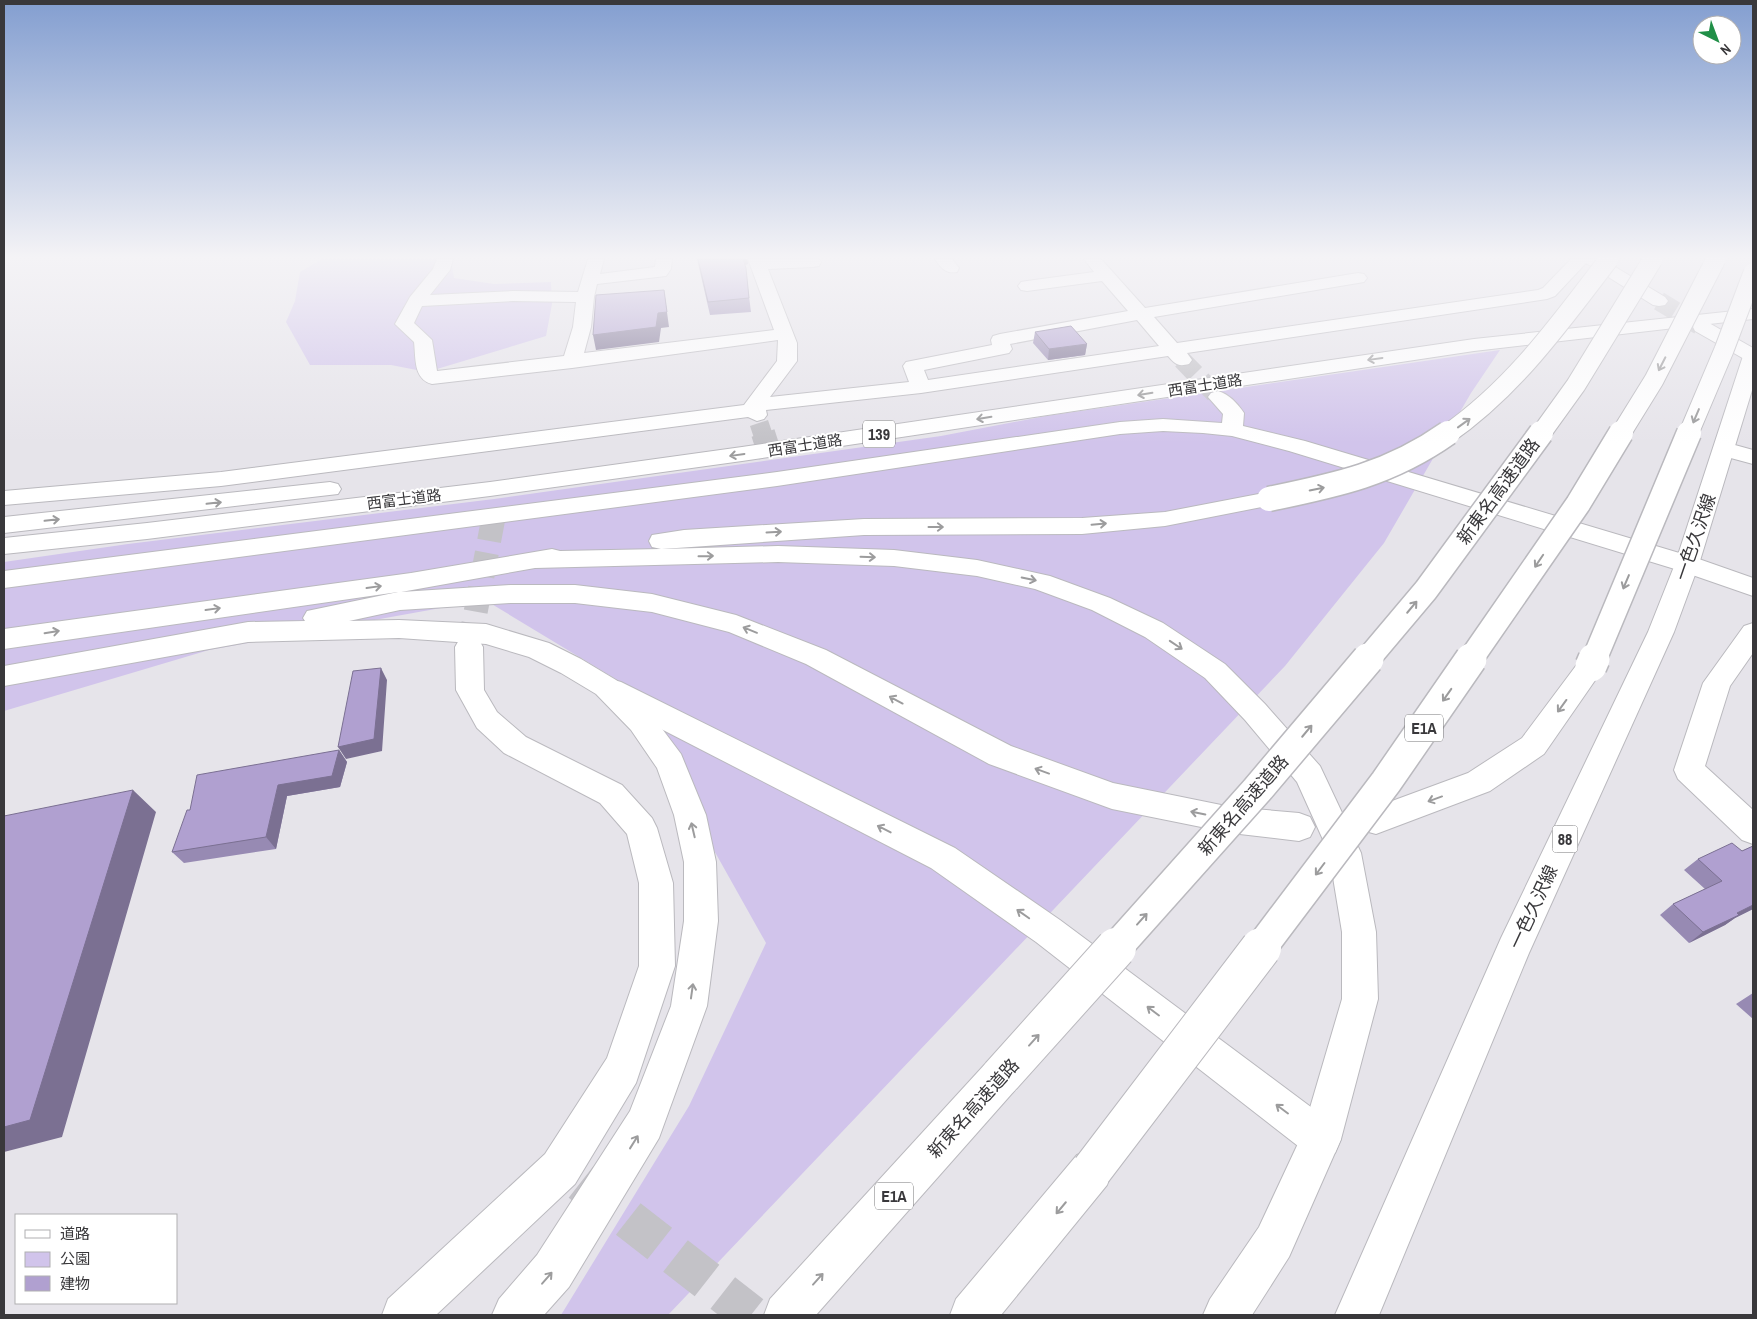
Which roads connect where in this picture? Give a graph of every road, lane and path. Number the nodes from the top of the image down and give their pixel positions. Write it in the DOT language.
graph roads {
  1 [pos="406,321"];
  2 [pos="583,321"];
  3 [pos="779,321"];
  4 [pos="1105,321"];
  5 [pos="1146,321"];
  6 [pos="1383,321"];
  7 [pos="1561,321"];
  8 [pos="1564,321"];
  9 [pos="1615,321"];
  10 [pos="1684,321"];
  11 [pos="1694,321"];
  12 [pos="1735,321"];
  13 [pos="1702,327"];
  14 [pos="784,334"];
  15 [pos="1177,354"];
  16 [pos="1753,358"];
  17 [pos="572,362"];
  18 [pos="921,388"];
  19 [pos="1218,397"];
  20 [pos="756,413"];
  21 [pos="1232,430"];
  22 [pos="1739,453"];
  23 [pos="4,498"];
  24 [pos="4,525"];
  25 [pos="4,546"];
  26 [pos="534,560"];
  27 [pos="1687,564"];
  28 [pos="4,580"];
  29 [pos="1753,587"];
  30 [pos="248,632"];
  31 [pos="1753,633"];
  32 [pos="4,639"];
  33 [pos="468,647"];
  34 [pos="4,676"];
  35 [pos="606,687"];
  36 [pos="1376,821"];
  37 [pos="1298,827"];
  38 [pos="1753,830"];
  39 [pos="1321,1139"];
  40 [pos="404,1315"];
  41 [pos="515,1315"];
  42 [pos="786,1315"];
  43 [pos="972,1315"];
  44 [pos="1226,1315"];
  45 [pos="1357,1315"];
  1 -- 17 [label="main road"];
  2 -- 17 [label="main road"];
  3 -- 14 [label="main road"];
  4 -- 18 [label="main road"];
  5 -- 15 [label="main road"];
  6 -- 15 [label="main road"];
  26 -- 7 [label="main road, one-way, bridge"];
  24 -- 8 [label="main road, 西富士道路 / 139, one-way"];
  42 -- 9 [label="main road, 新東名高速道路 / E1A, one-way, bridge"];
  10 -- 43 [label="main road, E1A, one-way, bridge"];
  11 -- 25 [label="main road, 西富士道路 / 139, one-way"];
  12 -- 36 [label="main road, one-way, bridge"];
  13 -- 16 [label="main road"];
  14 -- 17 [label="main road"];
  14 -- 20 [label="main road"];
  15 -- 18 [label="main road"];
  16 -- 22 [label="main road, 一色久沢線 / 88"];
  18 -- 20 [label="main road"];
  19 -- 21 [label="main road"];
  20 -- 23 [label="main road"];
  21 -- 27 [label="main road"];
  21 -- 28 [label="main road"];
  22 -- 27 [label="main road, 一色久沢線 / 88"];
  32 -- 26 [label="main road, one-way"];
  26 -- 39 [label="main road, one-way"];
  27 -- 29 [label="main road"];
  27 -- 45 [label="main road, 一色久沢線 / 88"];
  30 -- 34 [label="main road"];
  30 -- 35 [label="main road"];
  37 -- 30 [label="main road, one-way"];
  31 -- 38 [label="main road"];
  33 -- 40 [label="main road"];
  39 -- 35 [label="main road, one-way"];
  41 -- 35 [label="main road, one-way"];
  39 -- 44 [label="main road"];
}
